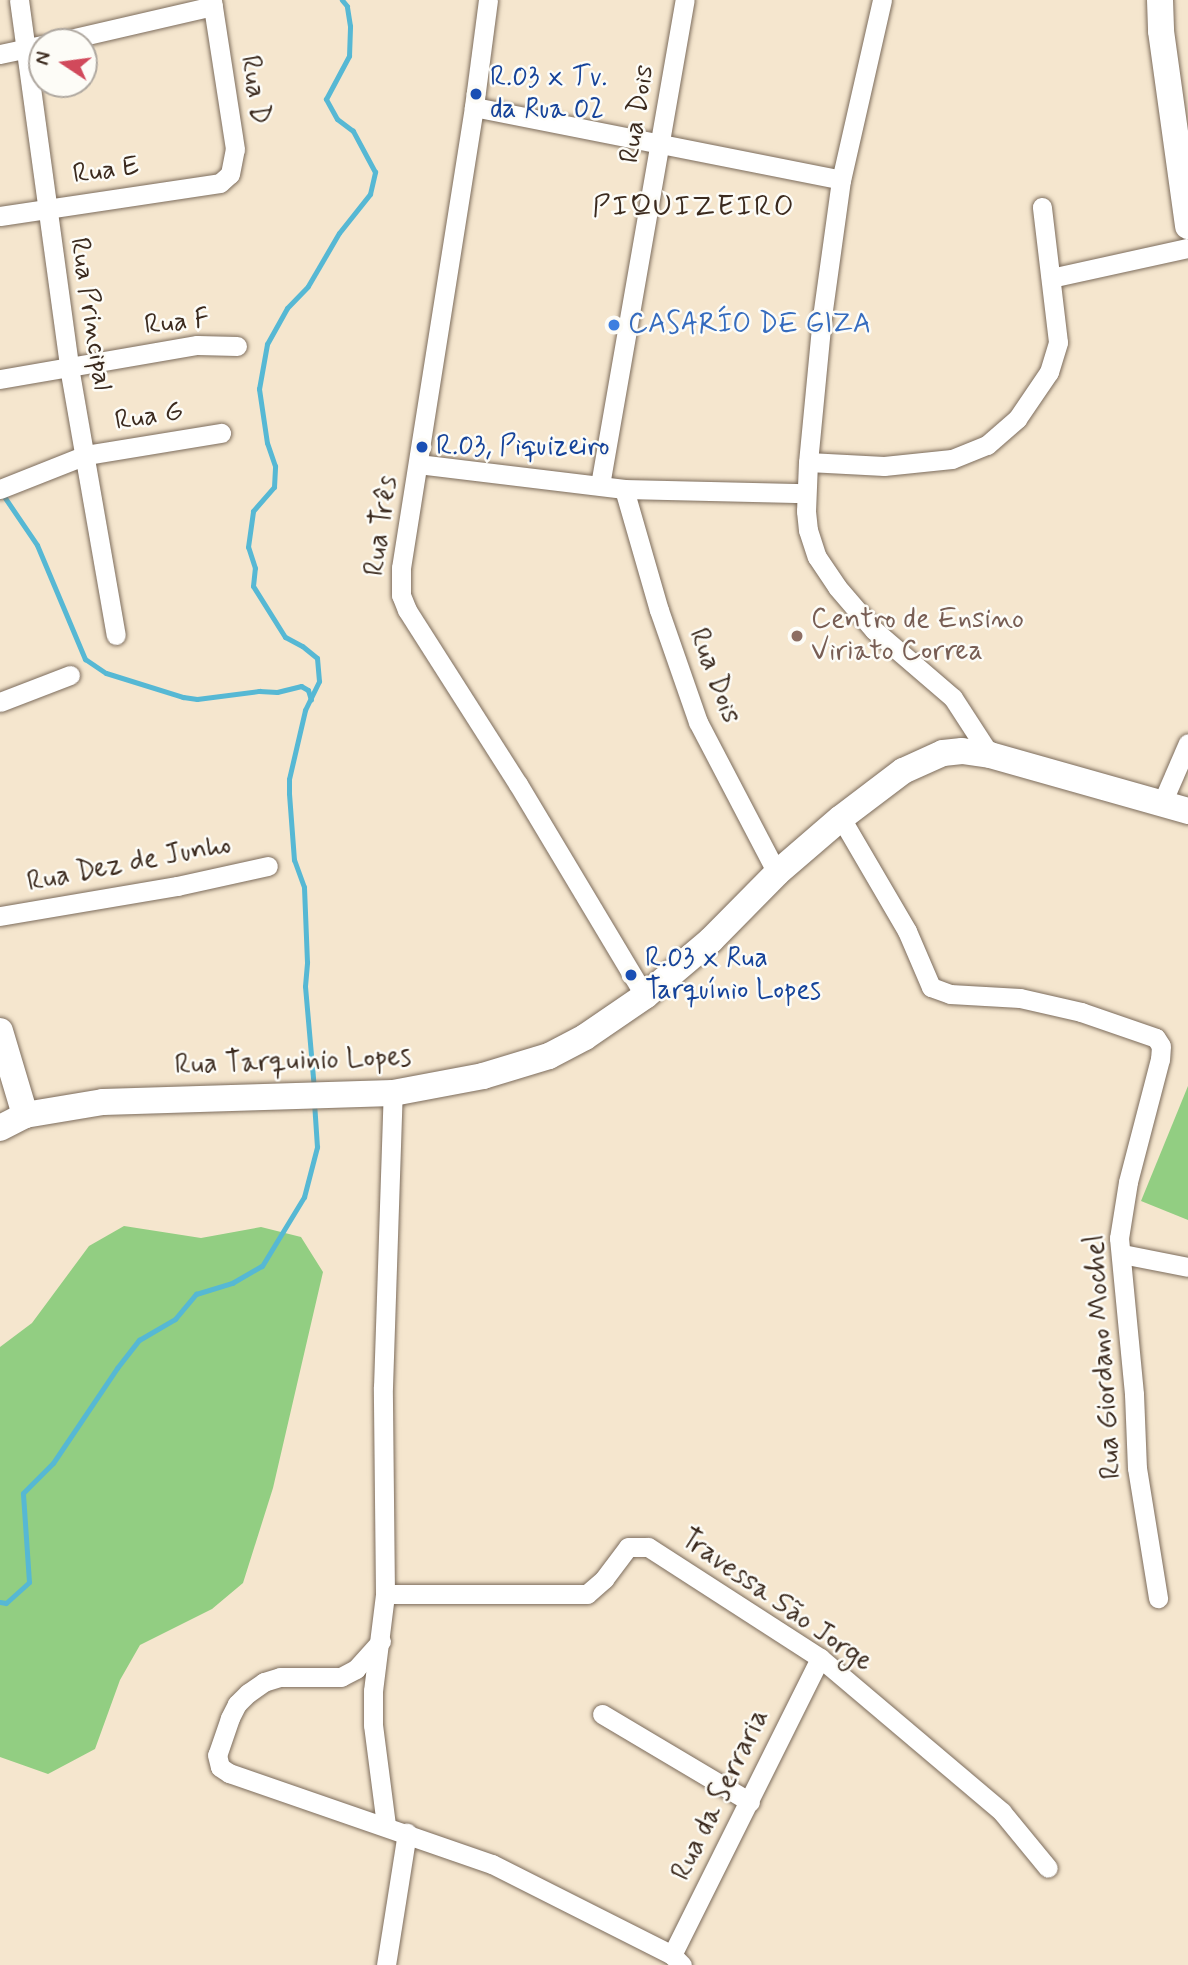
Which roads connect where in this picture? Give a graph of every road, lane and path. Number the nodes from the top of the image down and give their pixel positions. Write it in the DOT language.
graph roads {
  1 [pos="19,0"];
  2 [pos="488,0"];
  3 [pos="685,0"];
  4 [pos="882,0"];
  5 [pos="1160,0"];
  6 [pos="213,3"];
  7 [pos="28,28"];
  8 [pos="98,32"];
  9 [pos="28,48"];
  10 [pos="0,54"];
  11 [pos="37,98"];
  12 [pos="474,107"];
  13 [pos="662,145"];
  14 [pos="841,180"];
  15 [pos="220,183"];
  16 [pos="1042,207"];
  17 [pos="45,208"];
  18 [pos="0,216"];
  19 [pos="1188,226"];
  20 [pos="1188,247"];
  21 [pos="1051,278"];
  22 [pos="237,346"];
  23 [pos="69,367"];
  24 [pos="0,379"];
  25 [pos="221,433"];
  26 [pos="86,456"];
  27 [pos="808,462"];
  28 [pos="418,464"];
  29 [pos="600,485"];
  30 [pos="5,486"];
  31 [pos="624,489"];
  32 [pos="806,493"];
  33 [pos="116,635"];
  34 [pos="70,675"];
  35 [pos="0,702"];
  36 [pos="1188,743"];
  37 [pos="990,755"];
  38 [pos="1162,803"];
  39 [pos="1188,811"];
  40 [pos="841,818"];
  41 [pos="268,866"];
  42 [pos="777,873"];
  43 [pos="0,916"];
  44 [pos="645,996"];
  45 [pos="0,1031"];
  46 [pos="393,1093"];
  47 [pos="25,1115"];
  48 [pos="0,1128"];
  49 [pos="1122,1254"];
  50 [pos="1188,1267"];
  51 [pos="385,1594"];
  52 [pos="1158,1598"];
  53 [pos="381,1641"];
  54 [pos="820,1658"];
  55 [pos="603,1714"];
  56 [pos="750,1802"];
  57 [pos="386,1825"];
  58 [pos="407,1833"];
  59 [pos="1048,1868"];
  60 [pos="677,1960"];
  61 [pos="386,1965"];
  1 -- 7 [label="street, Rua Principal"];
  2 -- 12 [label="street, Rua Três"];
  3 -- 13 [label="street, Rua Dois"];
  4 -- 14 [label="street"];
  5 -- 19 [label="main road"];
  6 -- 8 [label="street"];
  6 -- 15 [label="street, Rua D"];
  9 -- 10 [label="street"];
  11 -- 17 [label="street, Rua Principal"];
  12 -- 13 [label="street"];
  12 -- 28 [label="street, Rua Três"];
  13 -- 14 [label="street"];
  13 -- 29 [label="street, Rua Dois"];
  14 -- 27 [label="street"];
  15 -- 17 [label="street, Rua E"];
  16 -- 21 [label="street"];
  17 -- 18 [label="street, Rua E"];
  17 -- 23 [label="street, Rua Principal"];
  20 -- 21 [label="street"];
  21 -- 27 [label="street"];
  22 -- 23 [label="street, Rua F"];
  23 -- 24 [label="street, Rua F"];
  23 -- 26 [label="street, Rua Principal"];
  25 -- 26 [label="street, Rua G"];
  26 -- 30 [label="street, Rua G"];
  26 -- 33 [label="street, Rua Principal"];
  27 -- 32 [label="street"];
  28 -- 29 [label="street"];
  28 -- 44 [label="street, Rua Três"];
  29 -- 31 [label="street"];
  31 -- 32 [label="street"];
  31 -- 42 [label="street, Rua Dois"];
  32 -- 37 [label="street"];
  34 -- 35 [label="street"];
  36 -- 38 [label="street"];
  37 -- 38 [label="main road, Rua Tarquinio Lopes"];
  37 -- 40 [label="main road, Rua Tarquinio Lopes"];
  38 -- 39 [label="main road, Rua Tarquinio Lopes"];
  40 -- 42 [label="main road, Rua Tarquinio Lopes"];
  40 -- 49 [label="street, Rua Giordano Mochel"];
  41 -- 43 [label="street, Rua Dez de Junho"];
  42 -- 44 [label="main road, Rua Tarquinio Lopes"];
  44 -- 46 [label="main road, Rua Tarquinio Lopes"];
  45 -- 47 [label="main road"];
  46 -- 47 [label="main road, Rua Tarquinio Lopes"];
  46 -- 51 [label="street"];
  47 -- 48 [label="main road, Rua Tarquinio Lopes"];
  49 -- 50 [label="street"];
  49 -- 52 [label="street, Rua Giordano Mochel"];
  51 -- 53 [label="street"];
  51 -- 54 [label="street, Travessa São Jorge"];
  53 -- 57 [label="street"];
  53 -- 57 [label="street"];
  54 -- 56 [label="street, Rua da Serraria"];
  54 -- 59 [label="street, Travessa São Jorge"];
  55 -- 56 [label="street"];
  56 -- 60 [label="street, Rua da Serraria"];
  57 -- 58 [label="street"];
  58 -- 60 [label="street"];
  58 -- 61 [label="street"];
}
